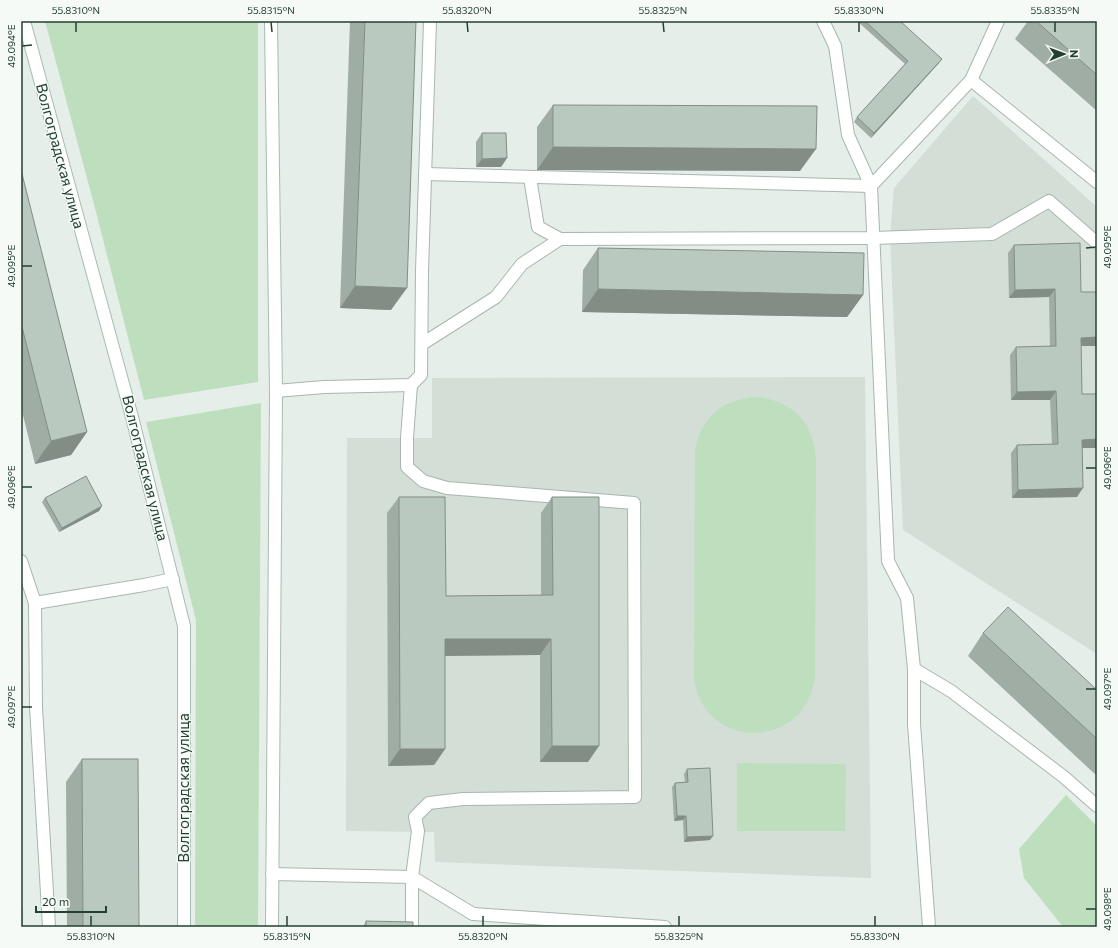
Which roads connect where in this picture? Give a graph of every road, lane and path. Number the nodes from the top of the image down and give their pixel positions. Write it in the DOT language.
graph roads {
  1 [pos="24,21"];
  2 [pos="270,21"];
  3 [pos="430,21"];
  4 [pos="823,21"];
  5 [pos="998,21"];
  6 [pos="971,80"];
  7 [pos="425,174"];
  8 [pos="530,178"];
  9 [pos="1097,182"];
  10 [pos="871,186"];
  11 [pos="560,238"];
  12 [pos="873,238"];
  13 [pos="1097,243"];
  14 [pos="422,344"];
  15 [pos="411,385"];
  16 [pos="276,391"];
  17 [pos="21,561"];
  18 [pos="173,578"];
  19 [pos="35,603"];
  20 [pos="914,669"];
  21 [pos="1097,806"];
  22 [pos="272,874"];
  23 [pos="412,877"];
  24 [pos="49,927"];
  25 [pos="184,927"];
  26 [pos="272,927"];
  27 [pos="412,927"];
  28 [pos="665,927"];
  29 [pos="929,927"];
  1 -- 18 [label="main road, Волгоградская улица"];
  2 -- 16 [label="main road"];
  3 -- 7 [label="main road"];
  4 -- 10 [label="main road"];
  5 -- 6 [label="main road"];
  6 -- 9 [label="main road"];
  6 -- 10 [label="main road"];
  7 -- 8 [label="main road"];
  7 -- 14 [label="main road"];
  8 -- 10 [label="main road"];
  8 -- 11 [label="main road"];
  10 -- 12 [label="main road"];
  11 -- 12 [label="main road"];
  11 -- 14 [label="main road"];
  12 -- 13 [label="main road"];
  12 -- 20 [label="main road"];
  14 -- 15 [label="main road"];
  15 -- 16 [label="main road"];
  15 -- 23 [label="main road"];
  16 -- 22 [label="main road"];
  17 -- 19 [label="main road"];
  18 -- 19 [label="main road"];
  18 -- 25 [label="main road, Волгоградская улица"];
  19 -- 24 [label="main road"];
  20 -- 21 [label="main road"];
  20 -- 29 [label="main road"];
  22 -- 23 [label="main road"];
  22 -- 26 [label="main road"];
  23 -- 27 [label="main road"];
  23 -- 28 [label="main road"];
}
